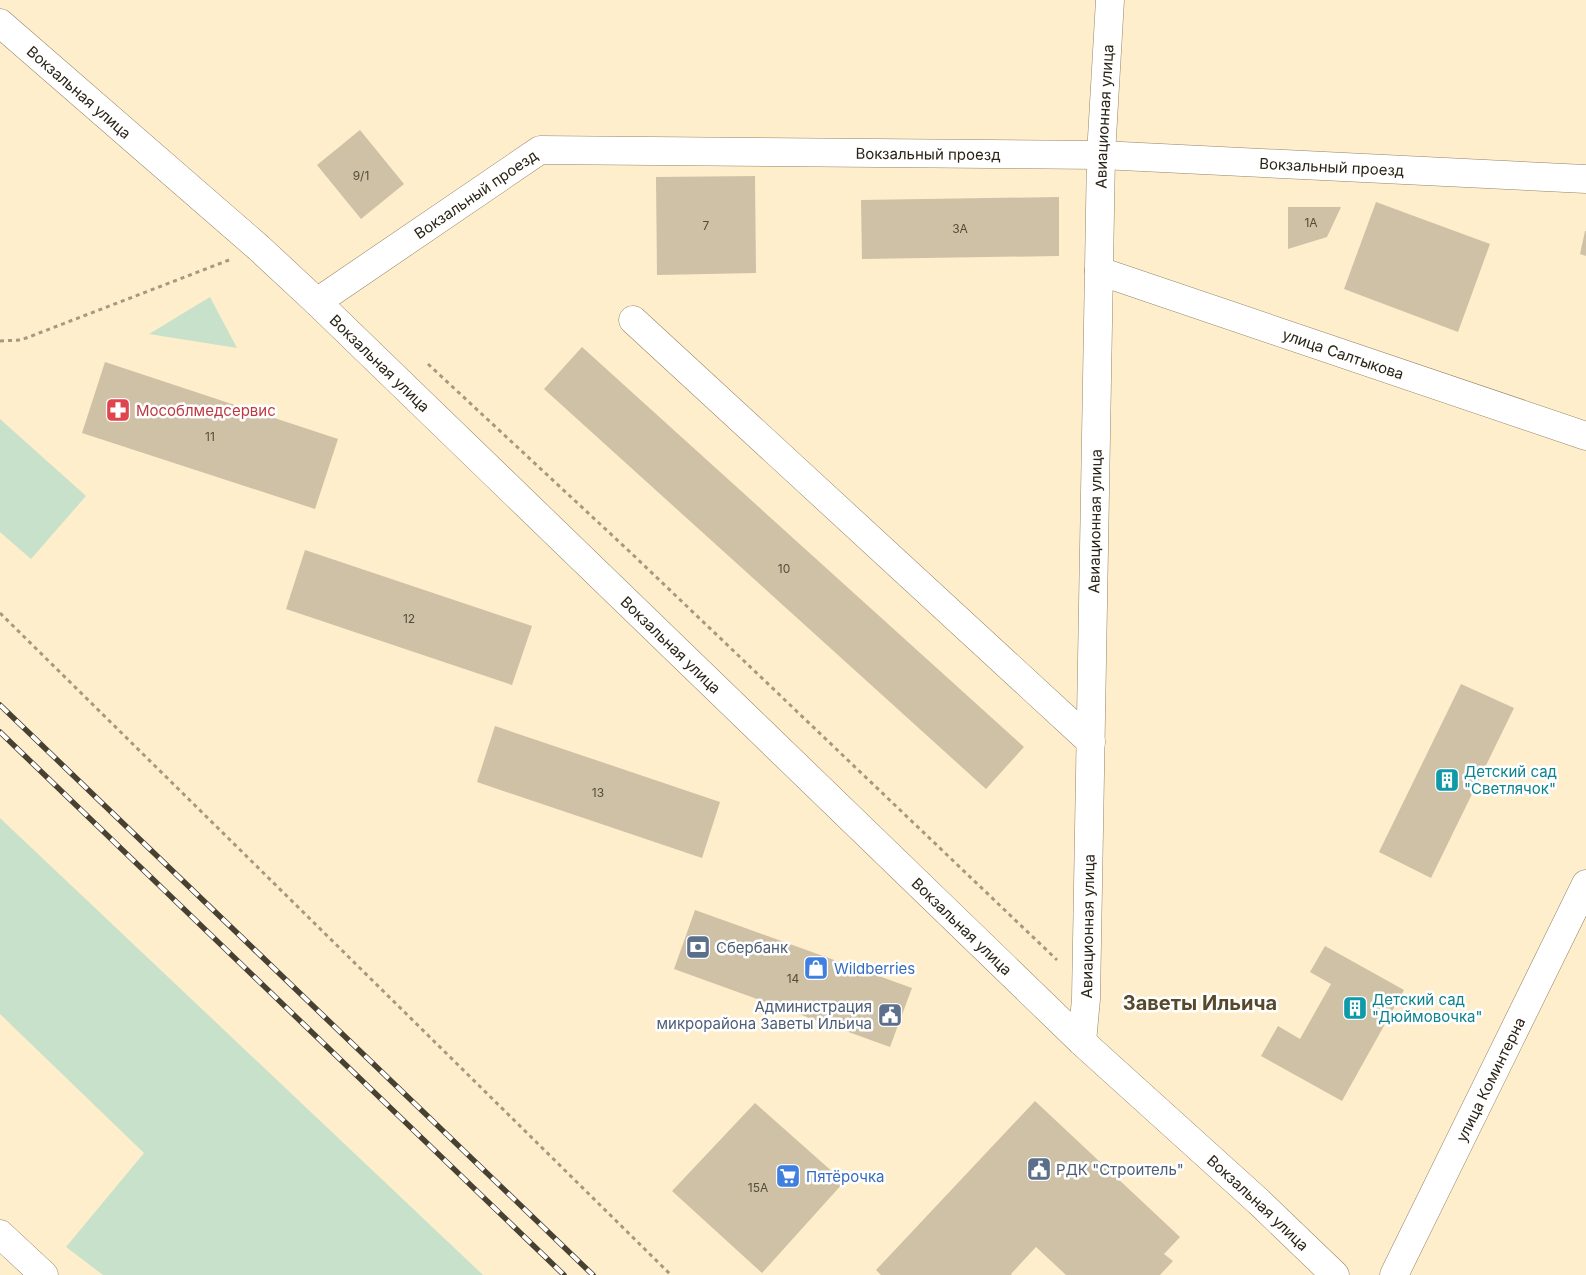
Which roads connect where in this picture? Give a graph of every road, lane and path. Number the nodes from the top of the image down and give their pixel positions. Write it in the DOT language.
graph roads {
  1 [pos="1110,0"];
  2 [pos="0,22"];
  3 [pos="1101,155"];
  4 [pos="1586,179"];
  5 [pos="259,248"];
  6 [pos="1099,271"];
  7 [pos="317,302"];
  8 [pos="633,320"];
  9 [pos="0,341"];
  10 [pos="422,359"];
  11 [pos="1586,436"];
  12 [pos="0,613"];
  13 [pos="1090,742"];
  14 [pos="1586,884"];
  15 [pos="1576,928"];
  16 [pos="1086,987"];
  17 [pos="1082,1042"];
  18 [pos="0,1234"];
  19 [pos="44,1275"];
  20 [pos="671,1275"];
  21 [pos="1336,1275"];
  22 [pos="1394,1275"];
  1 -- 3 [label="street, Авиационная улица"];
  2 -- 5 [label="street, Вокзальная улица"];
  3 -- 4 [label="street, Вокзальный проезд"];
  3 -- 6 [label="street, Авиационная улица"];
  3 -- 7 [label="street, Вокзальный проезд"];
  5 -- 7 [label="street, Вокзальная улица"];
  5 -- 9 [label="path"];
  6 -- 11 [label="street, улица Салтыкова"];
  6 -- 13 [label="street, Авиационная улица"];
  7 -- 17 [label="street, Вокзальная улица"];
  8 -- 13 [label="street"];
  10 -- 16 [label="path"];
  12 -- 20 [label="path"];
  13 -- 16 [label="street, Авиационная улица"];
  14 -- 15 [label="street, улица Коминтерна"];
  15 -- 22 [label="street, улица Коминтерна"];
  16 -- 17 [label="street, Авиационная улица"];
  17 -- 21 [label="street, Вокзальная улица"];
  18 -- 19 [label="street"];
}
